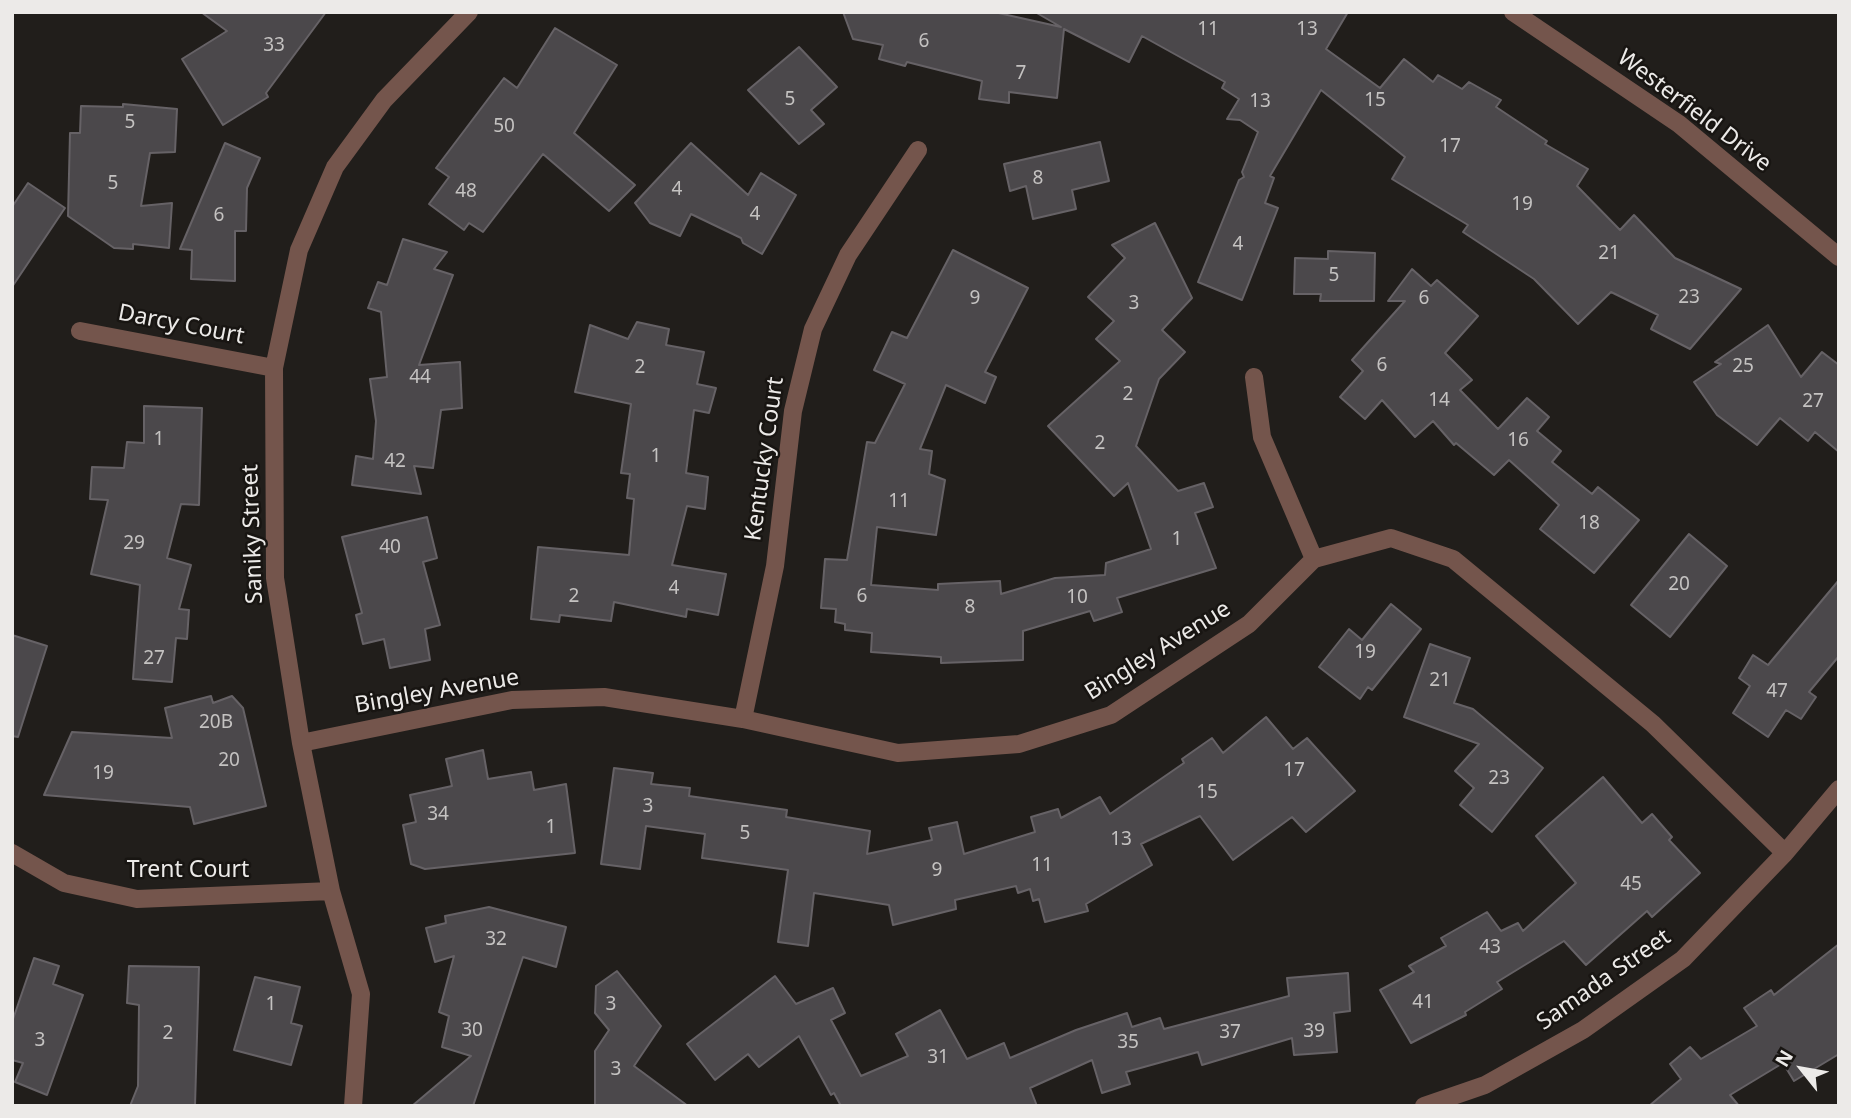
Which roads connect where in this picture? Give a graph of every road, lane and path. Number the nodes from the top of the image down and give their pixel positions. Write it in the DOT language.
graph roads {
  1 [pos="469,12"];
  2 [pos="1513,12"];
  3 [pos="918,150"];
  4 [pos="1839,257"];
  5 [pos="80,331"];
  6 [pos="274,368"];
  7 [pos="1254,377"];
  8 [pos="1314,559"];
  9 [pos="743,719"];
  10 [pos="301,743"];
  11 [pos="1839,789"];
  12 [pos="12,853"];
  13 [pos="1785,853"];
  14 [pos="331,891"];
  15 [pos="353,1106"];
  16 [pos="1424,1106"];
  1 -- 6 [label="street, Saniky Street"];
  2 -- 4 [label="street, Westerfield Drive"];
  3 -- 9 [label="street, Kentucky Court"];
  5 -- 6 [label="street, Darcy Court"];
  6 -- 10 [label="street, Saniky Street"];
  7 -- 8 [label="street"];
  8 -- 9 [label="street, Bingley Avenue"];
  8 -- 13 [label="street, Bingley Avenue"];
  9 -- 10 [label="street, Bingley Avenue"];
  10 -- 14 [label="street, Saniky Street"];
  11 -- 13 [label="street, Samada Street"];
  12 -- 14 [label="street, Trent Court"];
  13 -- 16 [label="street, Samada Street"];
  14 -- 15 [label="street, Saniky Street"];
}
